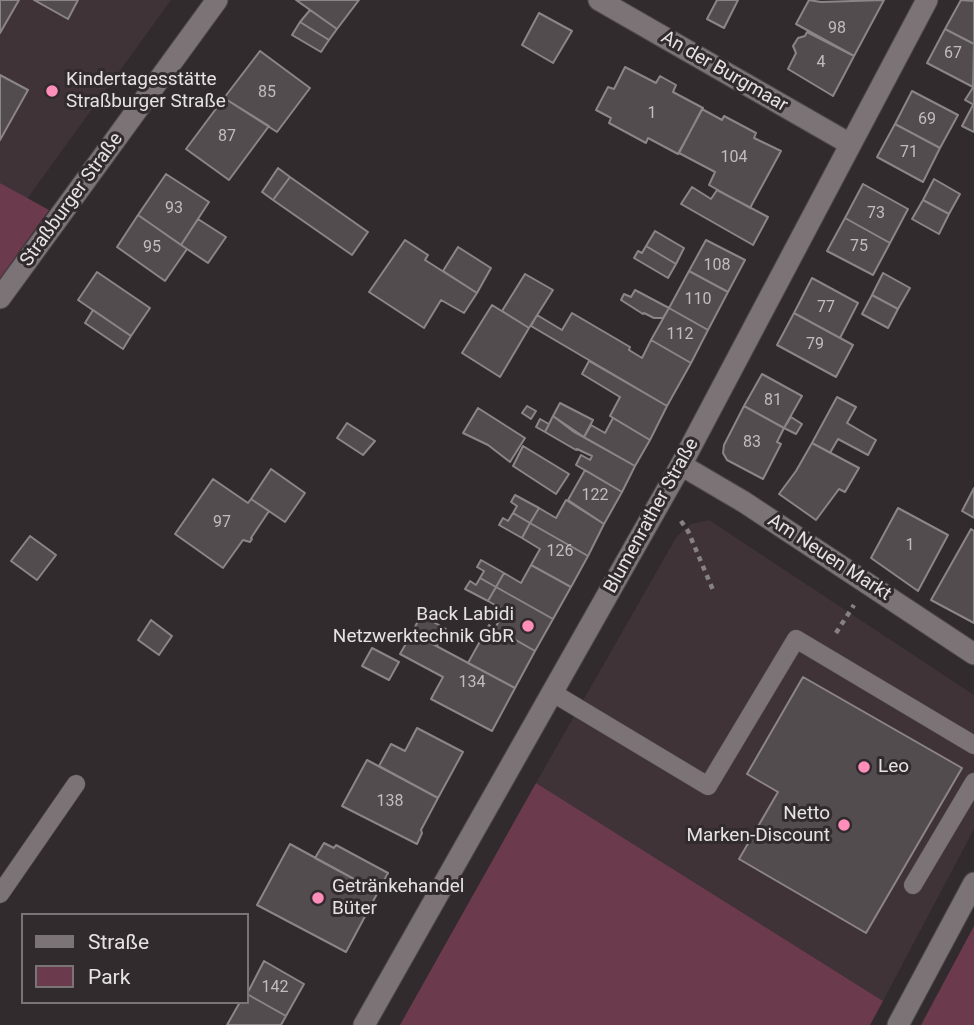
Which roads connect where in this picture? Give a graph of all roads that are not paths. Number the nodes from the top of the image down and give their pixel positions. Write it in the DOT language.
graph roads {
  1 [pos="217,0"];
  2 [pos="599,0"];
  3 [pos="927,0"];
  4 [pos="850,144"];
  5 [pos="0,299"];
  6 [pos="681,464"];
  7 [pos="974,654"];
  8 [pos="553,694"];
  9 [pos="974,745"];
  10 [pos="974,782"];
  11 [pos="76,784"];
  12 [pos="974,883"];
  13 [pos="913,885"];
  14 [pos="0,894"];
  15 [pos="364,1025"];
  16 [pos="898,1025"];
  1 -- 5 [label="street, Straßburger Straße"];
  2 -- 4 [label="street, An der Burgmaar"];
  3 -- 4 [label="street, Blumenrather Straße"];
  4 -- 6 [label="street, Blumenrather Straße"];
  6 -- 7 [label="street, Am Neuen Markt"];
  6 -- 8 [label="street, Blumenrather Straße"];
  8 -- 9 [label="lane"];
  8 -- 15 [label="street, Blumenrather Straße"];
  10 -- 13 [label="lane"];
  11 -- 14 [label="lane"];
  12 -- 16 [label="street"];
}
